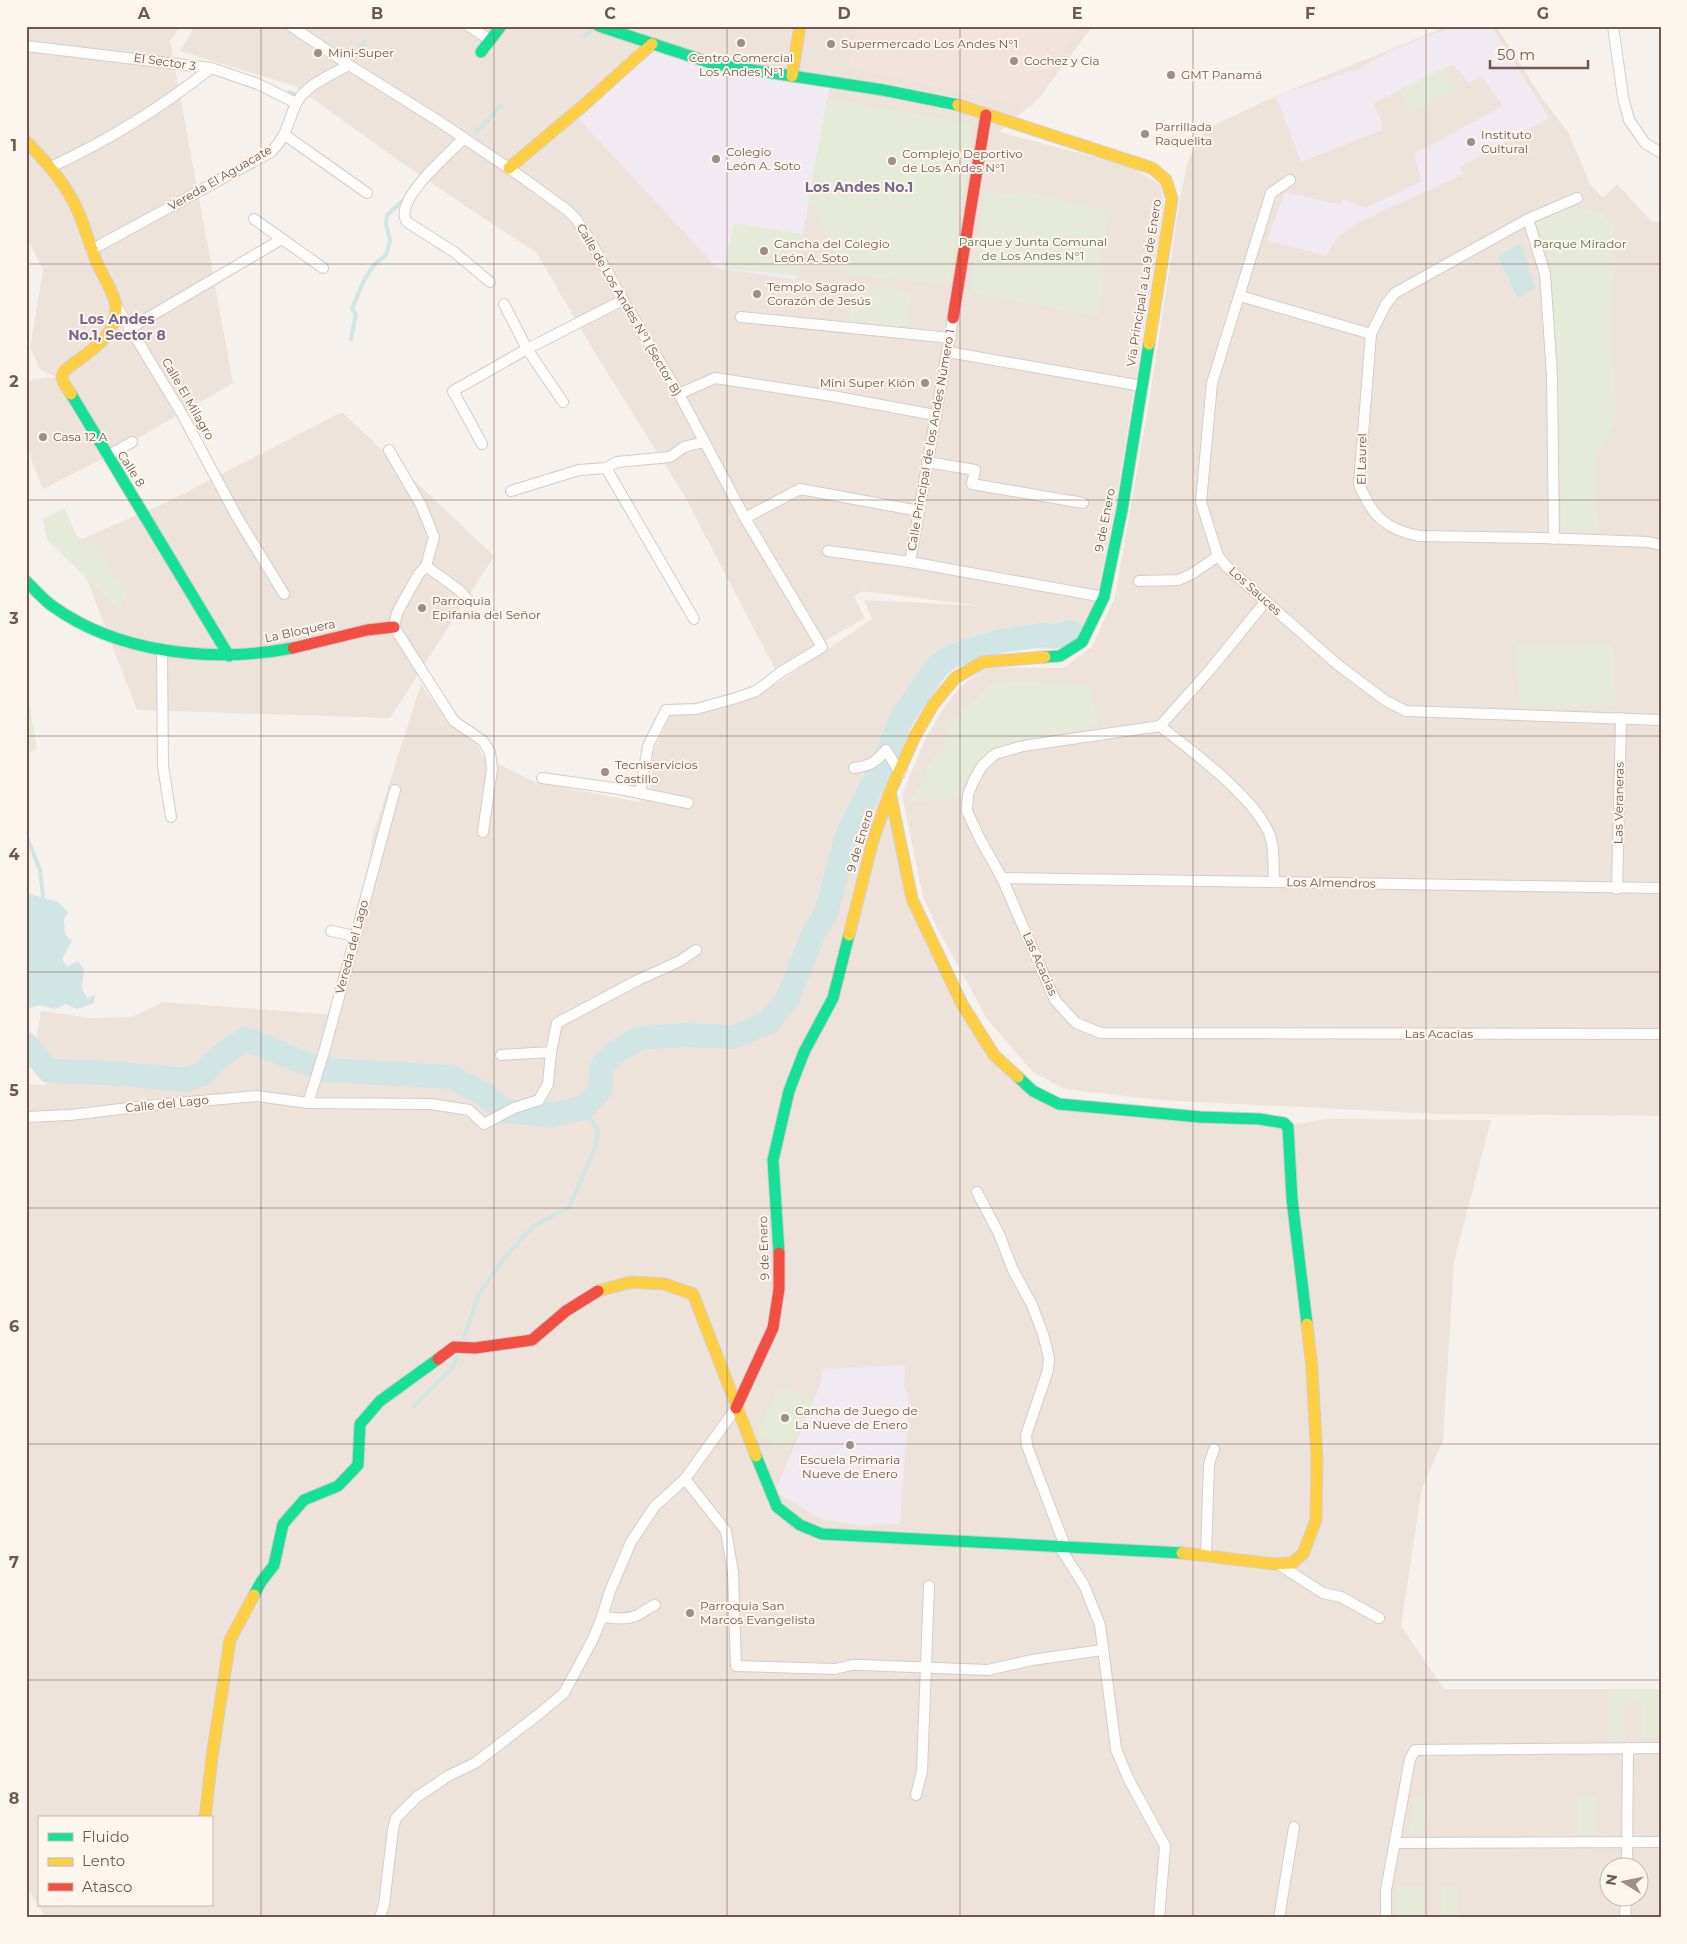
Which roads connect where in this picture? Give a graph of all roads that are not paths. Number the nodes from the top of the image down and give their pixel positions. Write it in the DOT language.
graph roads {
  1 [pos="291,26"];
  2 [pos="470,26"];
  3 [pos="501,26"];
  4 [pos="599,26"];
  5 [pos="800,26"];
  6 [pos="1613,26"];
  7 [pos="490,40"];
  8 [pos="652,44"];
  9 [pos="26,46"];
  10 [pos="481,52"];
  11 [pos="349,65"];
  12 [pos="211,68"];
  13 [pos="792,76"];
  14 [pos="296,103"];
  15 [pos="986,115"];
  16 [pos="285,135"];
  17 [pos="464,138"];
  18 [pos="26,141"];
  19 [pos="1661,153"];
  20 [pos="51,167"];
  21 [pos="509,168"];
  22 [pos="1290,180"];
  23 [pos="367,193"];
  24 [pos="1577,198"];
  25 [pos="254,219"];
  26 [pos="1528,219"];
  27 [pos="282,239"];
  28 [pos="91,250"];
  29 [pos="323,268"];
  30 [pos="490,282"];
  31 [pos="1240,296"];
  32 [pos="623,300"];
  33 [pos="116,304"];
  34 [pos="504,304"];
  35 [pos="741,317"];
  36 [pos="953,318"];
  37 [pos="129,329"];
  38 [pos="1371,334"];
  39 [pos="951,338"];
  40 [pos="527,348"];
  41 [pos="948,352"];
  42 [pos="1142,386"];
  43 [pos="678,394"];
  44 [pos="563,402"];
  45 [pos="935,415"];
  46 [pos="132,442"];
  47 [pos="704,442"];
  48 [pos="482,444"];
  49 [pos="390,450"];
  50 [pos="107,456"];
  51 [pos="927,462"];
  52 [pos="606,468"];
  53 [pos="511,491"];
  54 [pos="1083,503"];
  55 [pos="919,511"];
  56 [pos="745,518"];
  57 [pos="1554,539"];
  58 [pos="1661,545"];
  59 [pos="828,551"];
  60 [pos="1218,556"];
  61 [pos="910,562"];
  62 [pos="426,566"];
  63 [pos="26,581"];
  64 [pos="1139,581"];
  65 [pos="284,594"];
  66 [pos="1104,598"];
  67 [pos="470,602"];
  68 [pos="1266,602"];
  69 [pos="694,619"];
  70 [pos="394,627"];
  71 [pos="162,650"];
  72 [pos="229,656"];
  73 [pos="1621,718"];
  74 [pos="1661,720"];
  75 [pos="1160,726"];
  76 [pos="854,768"];
  77 [pos="899,771"];
  78 [pos="542,778"];
  79 [pos="395,790"];
  80 [pos="890,792"];
  81 [pos="640,793"];
  82 [pos="688,803"];
  83 [pos="171,817"];
  84 [pos="483,832"];
  85 [pos="1002,878"];
  86 [pos="1274,882"];
  87 [pos="1661,888"];
  88 [pos="1616,889"];
  89 [pos="331,931"];
  90 [pos="355,936"];
  91 [pos="696,950"];
  92 [pos="1661,1034"];
  93 [pos="551,1052"];
  94 [pos="501,1055"];
  95 [pos="308,1103"];
  96 [pos="26,1117"];
  97 [pos="977,1192"];
  98 [pos="736,1408"];
  99 [pos="1214,1449"];
  100 [pos="685,1479"];
  101 [pos="1062,1546"];
  102 [pos="1206,1556"];
  103 [pos="1278,1564"];
  104 [pos="928,1586"];
  105 [pos="655,1605"];
  106 [pos="602,1616"];
  107 [pos="1378,1618"];
  108 [pos="1102,1650"];
  109 [pos="926,1668"];
  110 [pos="1628,1748"];
  111 [pos="1661,1748"];
  112 [pos="916,1795"];
  113 [pos="205,1816"];
  114 [pos="1294,1827"];
  115 [pos="1628,1842"];
  116 [pos="1661,1842"];
  117 [pos="1395,1843"];
  118 [pos="1627,1856"];
  119 [pos="380,1918"];
  120 [pos="1159,1918"];
  121 [pos="1279,1918"];
  122 [pos="1386,1918"];
  1 -- 11 [label="street, Calle de Los Andes N°1 (Sector B)"];
  2 -- 7 [label="street"];
  3 -- 7 [label="street"];
  4 -- 8 [label="street, Vía Principal a La 9 de Enero"];
  5 -- 13 [label="street"];
  6 -- 19 [label="street"];
  7 -- 10 [label="street"];
  8 -- 13 [label="street, Vía Principal a La 9 de Enero"];
  8 -- 21 [label="street"];
  9 -- 12 [label="street, El Sector 3"];
  11 -- 14 [label="street, Vereda El Aguacate"];
  11 -- 17 [label="street, Calle de Los Andes N°1 (Sector B)"];
  12 -- 14 [label="street, El Sector 3"];
  12 -- 20 [label="street"];
  13 -- 15 [label="street, Vía Principal a La 9 de Enero"];
  14 -- 16 [label="street, Vereda El Aguacate"];
  15 -- 36 [label="street"];
  15 -- 42 [label="street, Vía Principal a La 9 de Enero"];
  16 -- 23 [label="street"];
  16 -- 28 [label="street, Vereda El Aguacate"];
  17 -- 21 [label="street, Calle de Los Andes N°1 (Sector B)"];
  17 -- 30 [label="street"];
  18 -- 20 [label="street, Calle El Milagro"];
  20 -- 28 [label="street, Calle El Milagro"];
  21 -- 32 [label="street, Calle de Los Andes N°1 (Sector B)"];
  22 -- 31 [label="street, Los Sauces"];
  24 -- 26 [label="street"];
  25 -- 27 [label="street"];
  26 -- 38 [label="street"];
  26 -- 57 [label="street"];
  27 -- 29 [label="street"];
  27 -- 37 [label="street"];
  28 -- 33 [label="street, Calle El Milagro"];
  31 -- 38 [label="street"];
  31 -- 60 [label="street, Los Sauces"];
  32 -- 40 [label="street"];
  32 -- 43 [label="street, Calle de Los Andes N°1 (Sector B)"];
  33 -- 37 [label="street, Calle El Milagro"];
  33 -- 50 [label="street, Calle 8"];
  34 -- 40 [label="street"];
  35 -- 39 [label="street"];
  36 -- 39 [label="street, Calle Principal de los Andes Número 1"];
  37 -- 65 [label="street, Calle El Milagro"];
  38 -- 57 [label="street, El Laurel"];
  39 -- 41 [label="street, Calle Principal de los Andes Número 1"];
  40 -- 44 [label="street"];
  40 -- 48 [label="street"];
  41 -- 42 [label="street"];
  41 -- 45 [label="street, Calle Principal de los Andes Número 1"];
  42 -- 66 [label="street, 9 de Enero"];
  43 -- 45 [label="street"];
  43 -- 47 [label="street, Calle de Los Andes N°1 (Sector B)"];
  45 -- 51 [label="street, Calle Principal de los Andes Número 1"];
  46 -- 50 [label="street"];
  47 -- 52 [label="street"];
  47 -- 56 [label="street, Calle de Los Andes N°1 (Sector B)"];
  49 -- 62 [label="street"];
  50 -- 72 [label="street, Calle 8"];
  51 -- 54 [label="street"];
  51 -- 55 [label="street, Calle Principal de los Andes Número 1"];
  52 -- 53 [label="street"];
  52 -- 69 [label="street"];
  55 -- 56 [label="street"];
  55 -- 61 [label="street, Calle Principal de los Andes Número 1"];
  56 -- 81 [label="street, Calle de Los Andes N°1 (Sector B)"];
  57 -- 58 [label="street, El Laurel"];
  59 -- 61 [label="street"];
  60 -- 64 [label="street"];
  60 -- 68 [label="street, Los Sauces"];
  61 -- 66 [label="street"];
  62 -- 67 [label="street"];
  62 -- 70 [label="street"];
  63 -- 71 [label="street, La Bloquera"];
  66 -- 77 [label="street, 9 de Enero"];
  68 -- 73 [label="street, Los Sauces"];
  68 -- 75 [label="street"];
  70 -- 72 [label="street, La Bloquera"];
  70 -- 84 [label="street"];
  71 -- 72 [label="street, La Bloquera"];
  71 -- 83 [label="street"];
  73 -- 74 [label="street, Los Sauces"];
  73 -- 88 [label="street, Las Veraneras"];
  75 -- 85 [label="street, Las Acacias"];
  75 -- 86 [label="street"];
  76 -- 77 [label="street"];
  77 -- 80 [label="street, 9 de Enero"];
  78 -- 81 [label="street"];
  79 -- 90 [label="street, Vereda del Lago"];
  80 -- 98 [label="street, 9 de Enero"];
  80 -- 103 [label="street"];
  81 -- 82 [label="street"];
  85 -- 86 [label="street, Los Almendros"];
  85 -- 92 [label="street, Las Acacias"];
  86 -- 88 [label="street, Los Almendros"];
  87 -- 88 [label="street, Los Almendros"];
  89 -- 90 [label="street"];
  90 -- 95 [label="street, Vereda del Lago"];
  91 -- 93 [label="street"];
  93 -- 94 [label="street"];
  93 -- 95 [label="street, Calle del Lago"];
  95 -- 96 [label="street, Calle del Lago"];
  97 -- 101 [label="street"];
  98 -- 100 [label="street"];
  98 -- 101 [label="street"];
  98 -- 113 [label="street"];
  99 -- 102 [label="street"];
  100 -- 106 [label="street"];
  100 -- 109 [label="street"];
  101 -- 102 [label="street"];
  101 -- 108 [label="street"];
  102 -- 103 [label="street"];
  103 -- 107 [label="street"];
  104 -- 109 [label="street"];
  105 -- 106 [label="street"];
  106 -- 119 [label="street"];
  108 -- 109 [label="street"];
  108 -- 120 [label="street"];
  109 -- 112 [label="street"];
  110 -- 111 [label="street"];
  110 -- 115 [label="street"];
  110 -- 117 [label="street"];
  114 -- 121 [label="street"];
  115 -- 116 [label="street"];
  115 -- 117 [label="street"];
  115 -- 118 [label="street"];
  117 -- 122 [label="street"];
}
